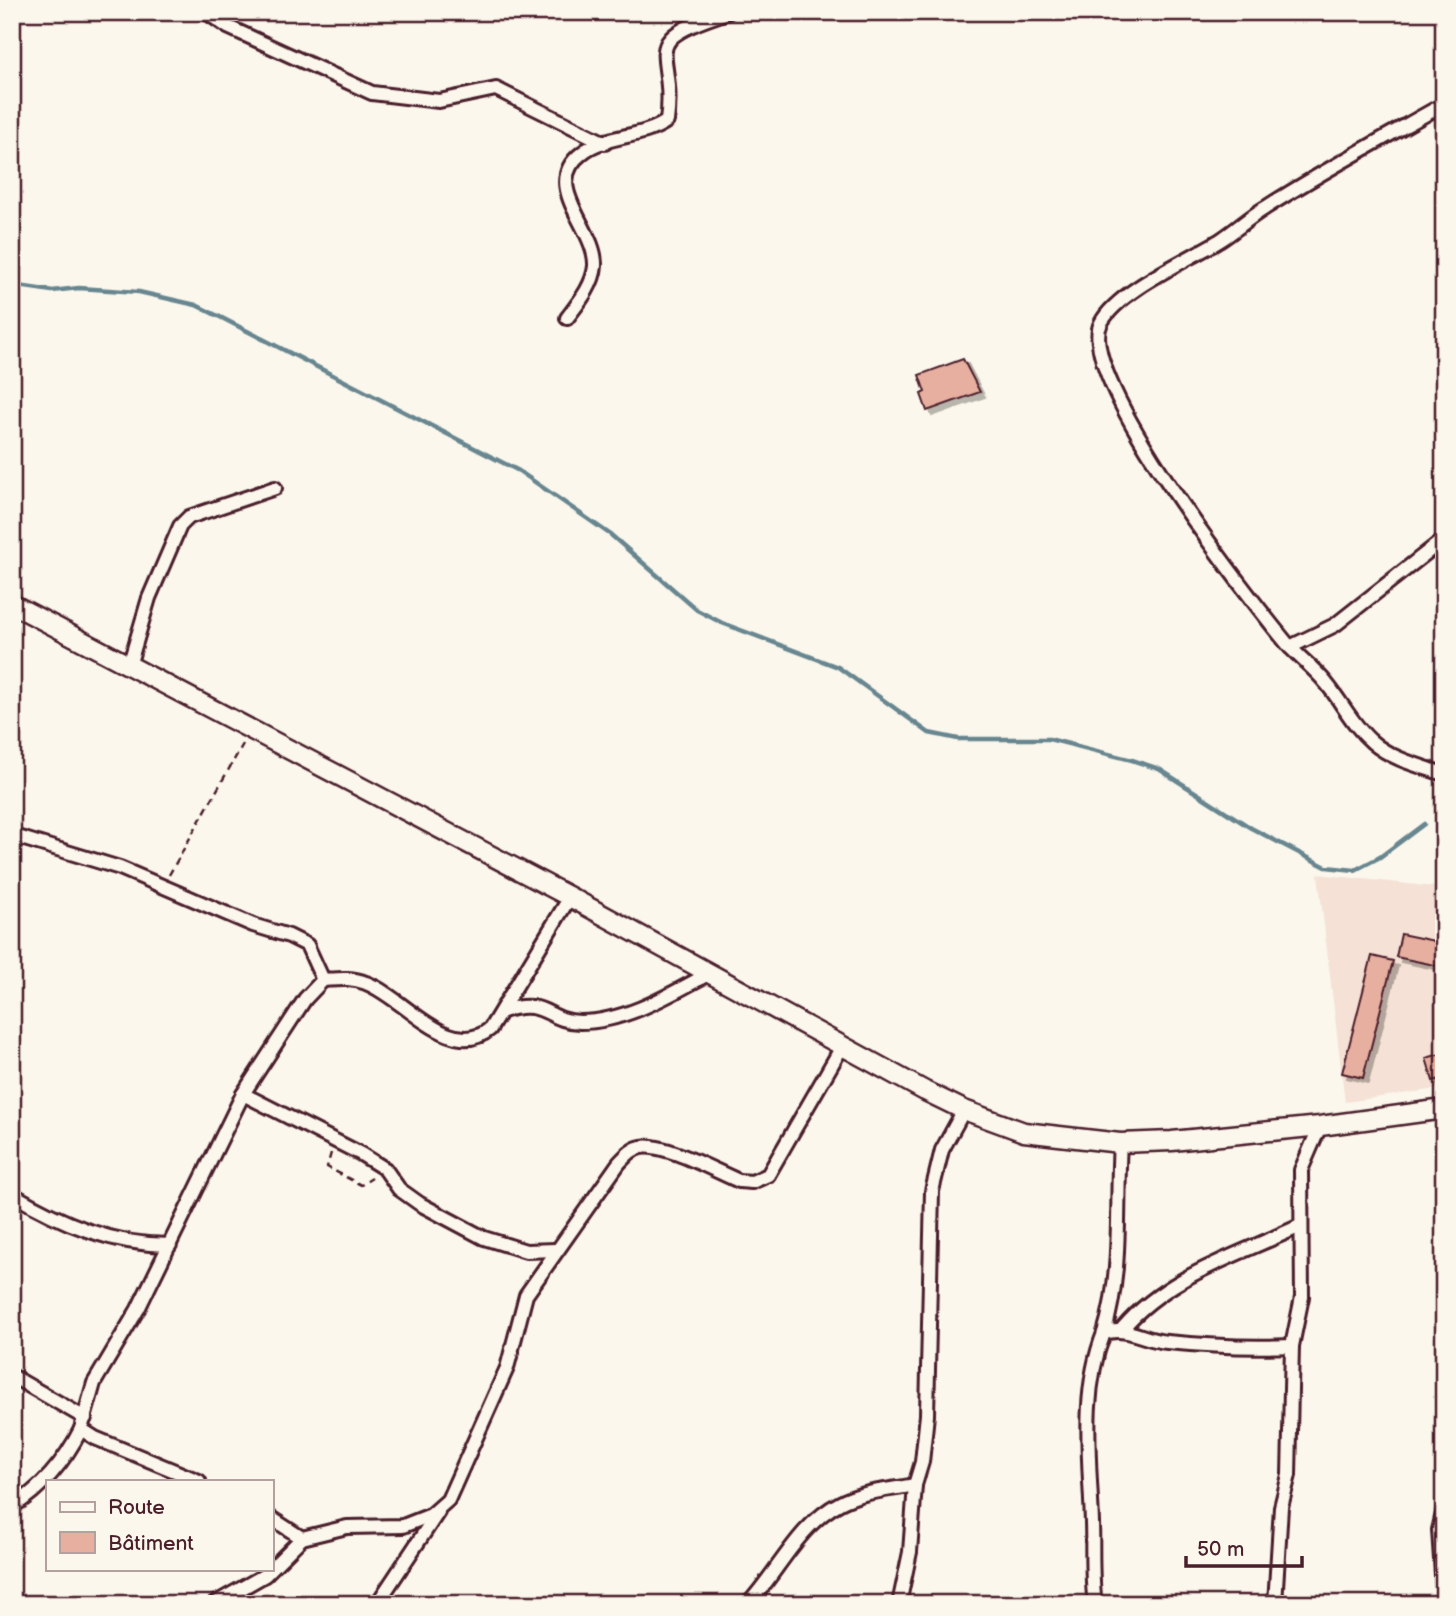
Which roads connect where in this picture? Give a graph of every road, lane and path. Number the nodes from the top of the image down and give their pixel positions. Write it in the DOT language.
graph roads {
  1 [pos="206,12"];
  2 [pos="728,12"];
  3 [pos="1444,104"];
  4 [pos="605,143"];
  5 [pos="567,318"];
  6 [pos="275,488"];
  7 [pos="1444,539"];
  8 [pos="12,604"];
  9 [pos="1290,647"];
  10 [pos="129,666"];
  11 [pos="252,729"];
  12 [pos="1444,774"];
  13 [pos="12,840"];
  14 [pos="164,884"];
  15 [pos="569,897"];
  16 [pos="710,974"];
  17 [pos="323,980"];
  18 [pos="502,1011"];
  19 [pos="843,1045"];
  20 [pos="243,1094"];
  21 [pos="1444,1109"];
  22 [pos="964,1110"];
  23 [pos="1320,1126"];
  24 [pos="334,1143"];
  25 [pos="1120,1143"];
  26 [pos="386,1169"];
  27 [pos="12,1194"];
  28 [pos="1300,1226"];
  29 [pos="170,1245"];
  30 [pos="556,1250"];
  31 [pos="1123,1328"];
  32 [pos="1104,1333"];
  33 [pos="1292,1346"];
  34 [pos="12,1376"];
  35 [pos="83,1423"];
  36 [pos="197,1480"];
  37 [pos="915,1485"];
  38 [pos="12,1507"];
  39 [pos="440,1509"];
  40 [pos="1444,1509"];
  41 [pos="273,1519"];
  42 [pos="302,1538"];
  43 [pos="273,1568"];
  44 [pos="271,1570"];
  45 [pos="1443,1590"];
  46 [pos="214,1604"];
  47 [pos="377,1604"];
  48 [pos="748,1604"];
  49 [pos="899,1604"];
  50 [pos="1095,1604"];
  51 [pos="1275,1604"];
  1 -- 4 [label="street"];
  2 -- 4 [label="street"];
  3 -- 9 [label="street"];
  4 -- 5 [label="street"];
  6 -- 10 [label="street"];
  7 -- 9 [label="street"];
  8 -- 10 [label="street"];
  9 -- 12 [label="street"];
  10 -- 11 [label="street"];
  11 -- 14 [label="path"];
  11 -- 15 [label="street"];
  13 -- 14 [label="street"];
  14 -- 17 [label="street"];
  15 -- 16 [label="street"];
  15 -- 18 [label="street"];
  16 -- 18 [label="street"];
  16 -- 19 [label="street"];
  17 -- 18 [label="street"];
  17 -- 20 [label="street"];
  19 -- 22 [label="street"];
  19 -- 30 [label="street"];
  20 -- 24 [label="street"];
  20 -- 29 [label="street"];
  21 -- 23 [label="street"];
  22 -- 25 [label="street"];
  22 -- 37 [label="street"];
  23 -- 25 [label="street"];
  23 -- 28 [label="street"];
  24 -- 26 [label="street"];
  24 -- 26 [label="path"];
  25 -- 32 [label="street"];
  26 -- 30 [label="street"];
  27 -- 29 [label="street"];
  28 -- 31 [label="street"];
  28 -- 33 [label="street"];
  29 -- 35 [label="street"];
  30 -- 39 [label="street"];
  31 -- 32 [label="street"];
  31 -- 33 [label="street"];
  32 -- 50 [label="street"];
  33 -- 51 [label="street"];
  34 -- 35 [label="street"];
  35 -- 36 [label="street"];
  35 -- 38 [label="street"];
  37 -- 48 [label="street"];
  37 -- 49 [label="street"];
  39 -- 42 [label="street"];
  39 -- 47 [label="street"];
  40 -- 45 [label="street"];
  41 -- 42 [label="street"];
  42 -- 43 [label="street"];
  44 -- 46 [label="street"];
}
